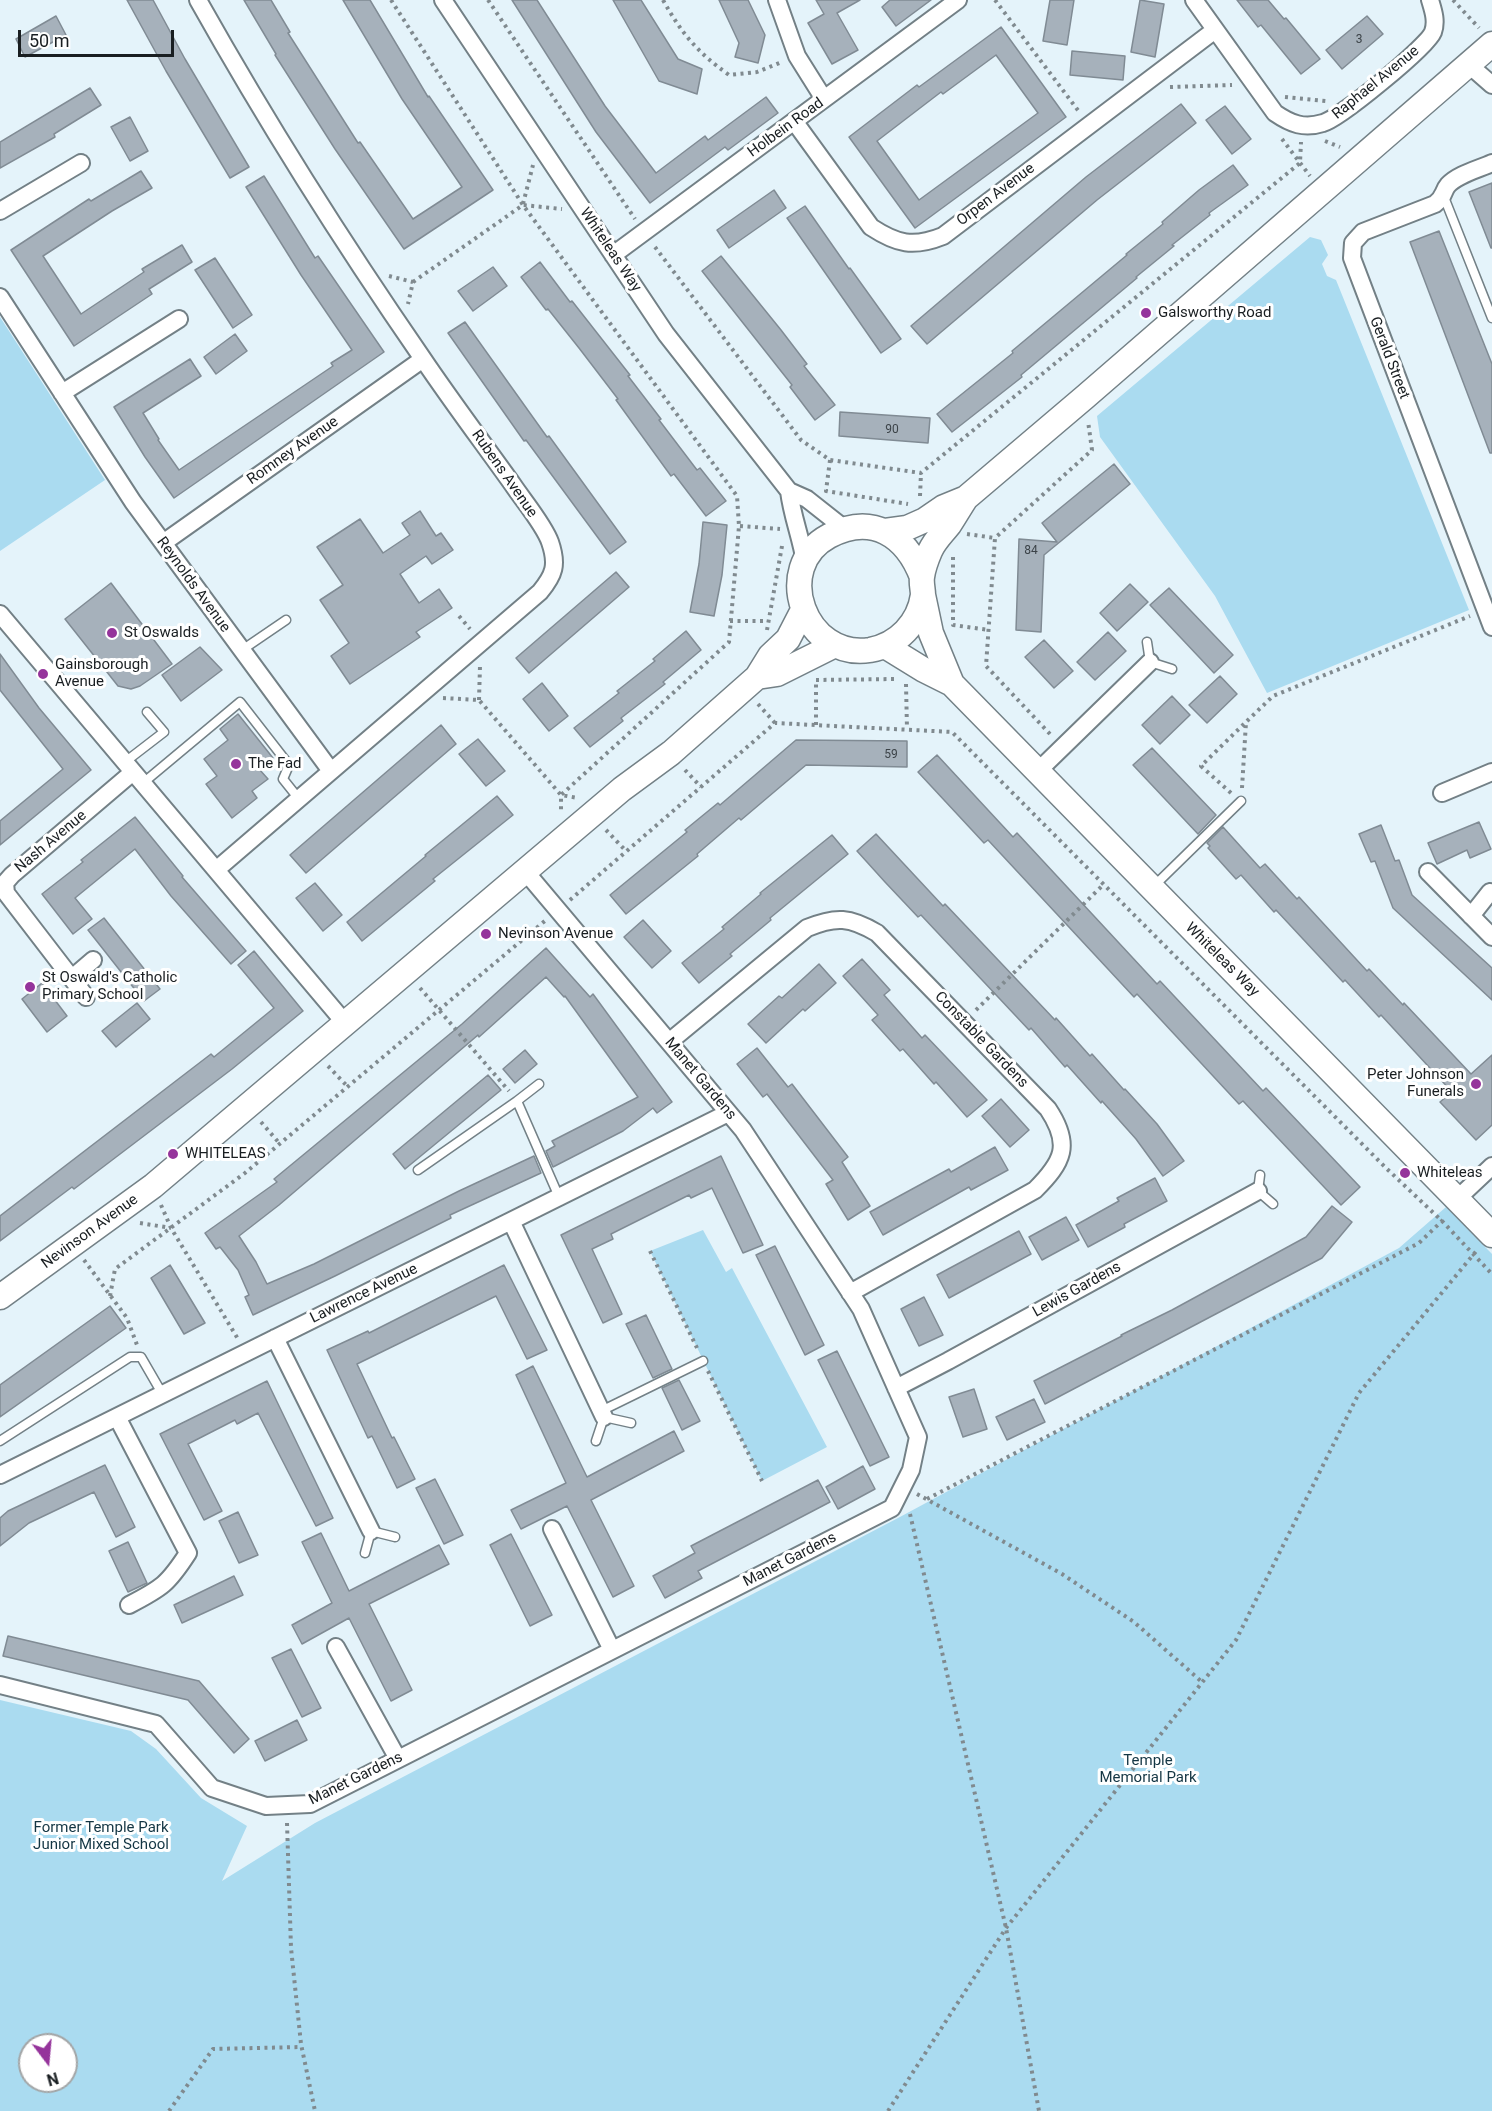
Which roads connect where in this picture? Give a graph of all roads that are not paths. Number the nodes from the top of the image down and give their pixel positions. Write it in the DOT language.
graph roads {
  1 [pos="198,0"];
  2 [pos="443,0"];
  3 [pos="777,0"];
  4 [pos="958,0"];
  5 [pos="1194,0"];
  6 [pos="1430,0"];
  7 [pos="1216,32"];
  8 [pos="1488,38"];
  9 [pos="1468,64"];
  10 [pos="1492,85"];
  11 [pos="824,99"];
  12 [pos="794,121"];
  13 [pos="81,163"];
  14 [pos="1492,163"];
  15 [pos="1444,197"];
  16 [pos="0,211"];
  17 [pos="613,255"];
  18 [pos="0,297"];
  19 [pos="179,318"];
  20 [pos="1492,318"];
  21 [pos="423,359"];
  22 [pos="62,393"];
  23 [pos="789,491"];
  24 [pos="966,498"];
  25 [pos="845,529"];
  26 [pos="885,531"];
  27 [pos="163,543"];
  28 [pos="805,562"];
  29 [pos="922,585"];
  30 [pos="803,610"];
  31 [pos="0,614"];
  32 [pos="286,620"];
  33 [pos="1492,627"];
  34 [pos="1147,642"];
  35 [pos="835,645"];
  36 [pos="885,646"];
  37 [pos="242,650"];
  38 [pos="1150,662"];
  39 [pos="1172,669"];
  40 [pos="757,677"];
  41 [pos="952,684"];
  42 [pos="147,712"];
  43 [pos="331,771"];
  44 [pos="1038,772"];
  45 [pos="1492,772"];
  46 [pos="133,773"];
  47 [pos="1442,793"];
  48 [pos="299,799"];
  49 [pos="1241,801"];
  50 [pos="216,870"];
  51 [pos="525,871"];
  52 [pos="1428,872"];
  53 [pos="1152,889"];
  54 [pos="1490,892"];
  55 [pos="1471,916"];
  56 [pos="1492,937"];
  57 [pos="93,960"];
  58 [pos="72,978"];
  59 [pos="86,997"];
  60 [pos="345,1023"];
  61 [pos="669,1042"];
  62 [pos="539,1084"];
  63 [pos="517,1101"];
  64 [pos="728,1113"];
  65 [pos="1492,1166"];
  66 [pos="418,1170"];
  67 [pos="1259,1183"];
  68 [pos="559,1197"];
  69 [pos="1459,1201"];
  70 [pos="1273,1204"];
  71 [pos="511,1221"];
  72 [pos="1491,1235"];
  73 [pos="850,1293"];
  74 [pos="0,1297"];
  75 [pos="275,1338"];
  76 [pos="703,1361"];
  77 [pos="896,1388"];
  78 [pos="163,1395"];
  79 [pos="602,1414"];
  80 [pos="117,1417"];
  81 [pos="631,1423"];
  82 [pos="0,1441"];
  83 [pos="596,1441"];
  84 [pos="0,1475"];
  85 [pos="552,1529"];
  86 [pos="371,1531"];
  87 [pos="395,1537"];
  88 [pos="365,1552"];
  89 [pos="129,1605"];
  90 [pos="336,1647"];
  91 [pos="612,1650"];
  92 [pos="0,1685"];
  93 [pos="398,1759"];
  1 -- 21 [label="street, Rubens Avenue"];
  2 -- 17 [label="street, Whiteleas Way"];
  3 -- 11 [label="street"];
  4 -- 11 [label="street, Holbein Road"];
  5 -- 7 [label="street"];
  6 -- 7 [label="street, Raphael Avenue"];
  7 -- 12 [label="street, Orpen Avenue"];
  8 -- 9 [label="main road"];
  9 -- 10 [label="street"];
  9 -- 24 [label="main road"];
  11 -- 12 [label="street, Holbein Road"];
  12 -- 17 [label="street, Holbein Road"];
  13 -- 16 [label="street"];
  14 -- 15 [label="street, Gerald Street"];
  15 -- 20 [label="lane"];
  15 -- 33 [label="street, Gerald Street"];
  17 -- 23 [label="street, Whiteleas Way"];
  18 -- 22 [label="street, Reynolds Avenue"];
  19 -- 22 [label="street"];
  21 -- 27 [label="street, Romney Avenue"];
  21 -- 43 [label="street, Rubens Avenue"];
  22 -- 27 [label="street, Reynolds Avenue"];
  23 -- 25 [label="street, Whiteleas Way"];
  23 -- 28 [label="street, Whiteleas Way"];
  24 -- 26 [label="main road"];
  24 -- 29 [label="main road"];
  25 -- 26 [label="main road"];
  25 -- 28 [label="main road"];
  26 -- 29 [label="main road"];
  27 -- 37 [label="street, Reynolds Avenue"];
  28 -- 30 [label="main road"];
  29 -- 36 [label="main road"];
  29 -- 41 [label="main road, Whiteleas Way"];
  30 -- 35 [label="main road"];
  30 -- 40 [label="main road, Nevinson Avenue"];
  31 -- 46 [label="street"];
  32 -- 37 [label="lane"];
  34 -- 38 [label="lane"];
  35 -- 36 [label="main road"];
  35 -- 40 [label="main road, Nevinson Avenue"];
  36 -- 41 [label="main road, Whiteleas Way"];
  37 -- 43 [label="street, Reynolds Avenue"];
  38 -- 39 [label="lane"];
  38 -- 44 [label="street"];
  40 -- 51 [label="main road, Nevinson Avenue"];
  41 -- 44 [label="main road, Whiteleas Way"];
  42 -- 46 [label="lane"];
  43 -- 48 [label="street, Rubens Avenue"];
  44 -- 53 [label="main road, Whiteleas Way"];
  45 -- 47 [label="street"];
  46 -- 48 [label="lane"];
  46 -- 50 [label="street"];
  46 -- 58 [label="street, Nash Avenue"];
  48 -- 50 [label="street, Rubens Avenue"];
  49 -- 53 [label="lane"];
  50 -- 60 [label="street"];
  51 -- 60 [label="main road, Nevinson Avenue"];
  51 -- 61 [label="street, Manet Gardens"];
  52 -- 55 [label="street"];
  53 -- 69 [label="main road, Whiteleas Way"];
  54 -- 55 [label="street"];
  55 -- 56 [label="street"];
  57 -- 58 [label="street"];
  58 -- 59 [label="street, Nash Avenue"];
  60 -- 74 [label="main road, Nevinson Avenue"];
  61 -- 64 [label="street, Manet Gardens"];
  61 -- 73 [label="street, Constable Gardens"];
  62 -- 63 [label="lane"];
  63 -- 66 [label="lane"];
  63 -- 68 [label="lane"];
  64 -- 68 [label="street, Lawrence Avenue"];
  64 -- 73 [label="street, Manet Gardens"];
  65 -- 69 [label="street"];
  67 -- 70 [label="lane"];
  67 -- 77 [label="street, Lewis Gardens"];
  68 -- 71 [label="street, Lawrence Avenue"];
  69 -- 72 [label="main road, Whiteleas Way"];
  71 -- 75 [label="street, Lawrence Avenue"];
  71 -- 79 [label="street"];
  73 -- 77 [label="street, Manet Gardens"];
  75 -- 78 [label="street, Lawrence Avenue"];
  75 -- 86 [label="street"];
  76 -- 79 [label="lane"];
  77 -- 91 [label="street, Manet Gardens"];
  78 -- 80 [label="street, Lawrence Avenue"];
  78 -- 82 [label="lane"];
  79 -- 81 [label="lane"];
  79 -- 83 [label="lane"];
  80 -- 84 [label="street, Lawrence Avenue"];
  80 -- 89 [label="street"];
  85 -- 91 [label="street"];
  86 -- 87 [label="lane"];
  86 -- 88 [label="lane"];
  90 -- 93 [label="street"];
  91 -- 93 [label="street, Manet Gardens"];
  92 -- 93 [label="street, Manet Gardens"];
}
